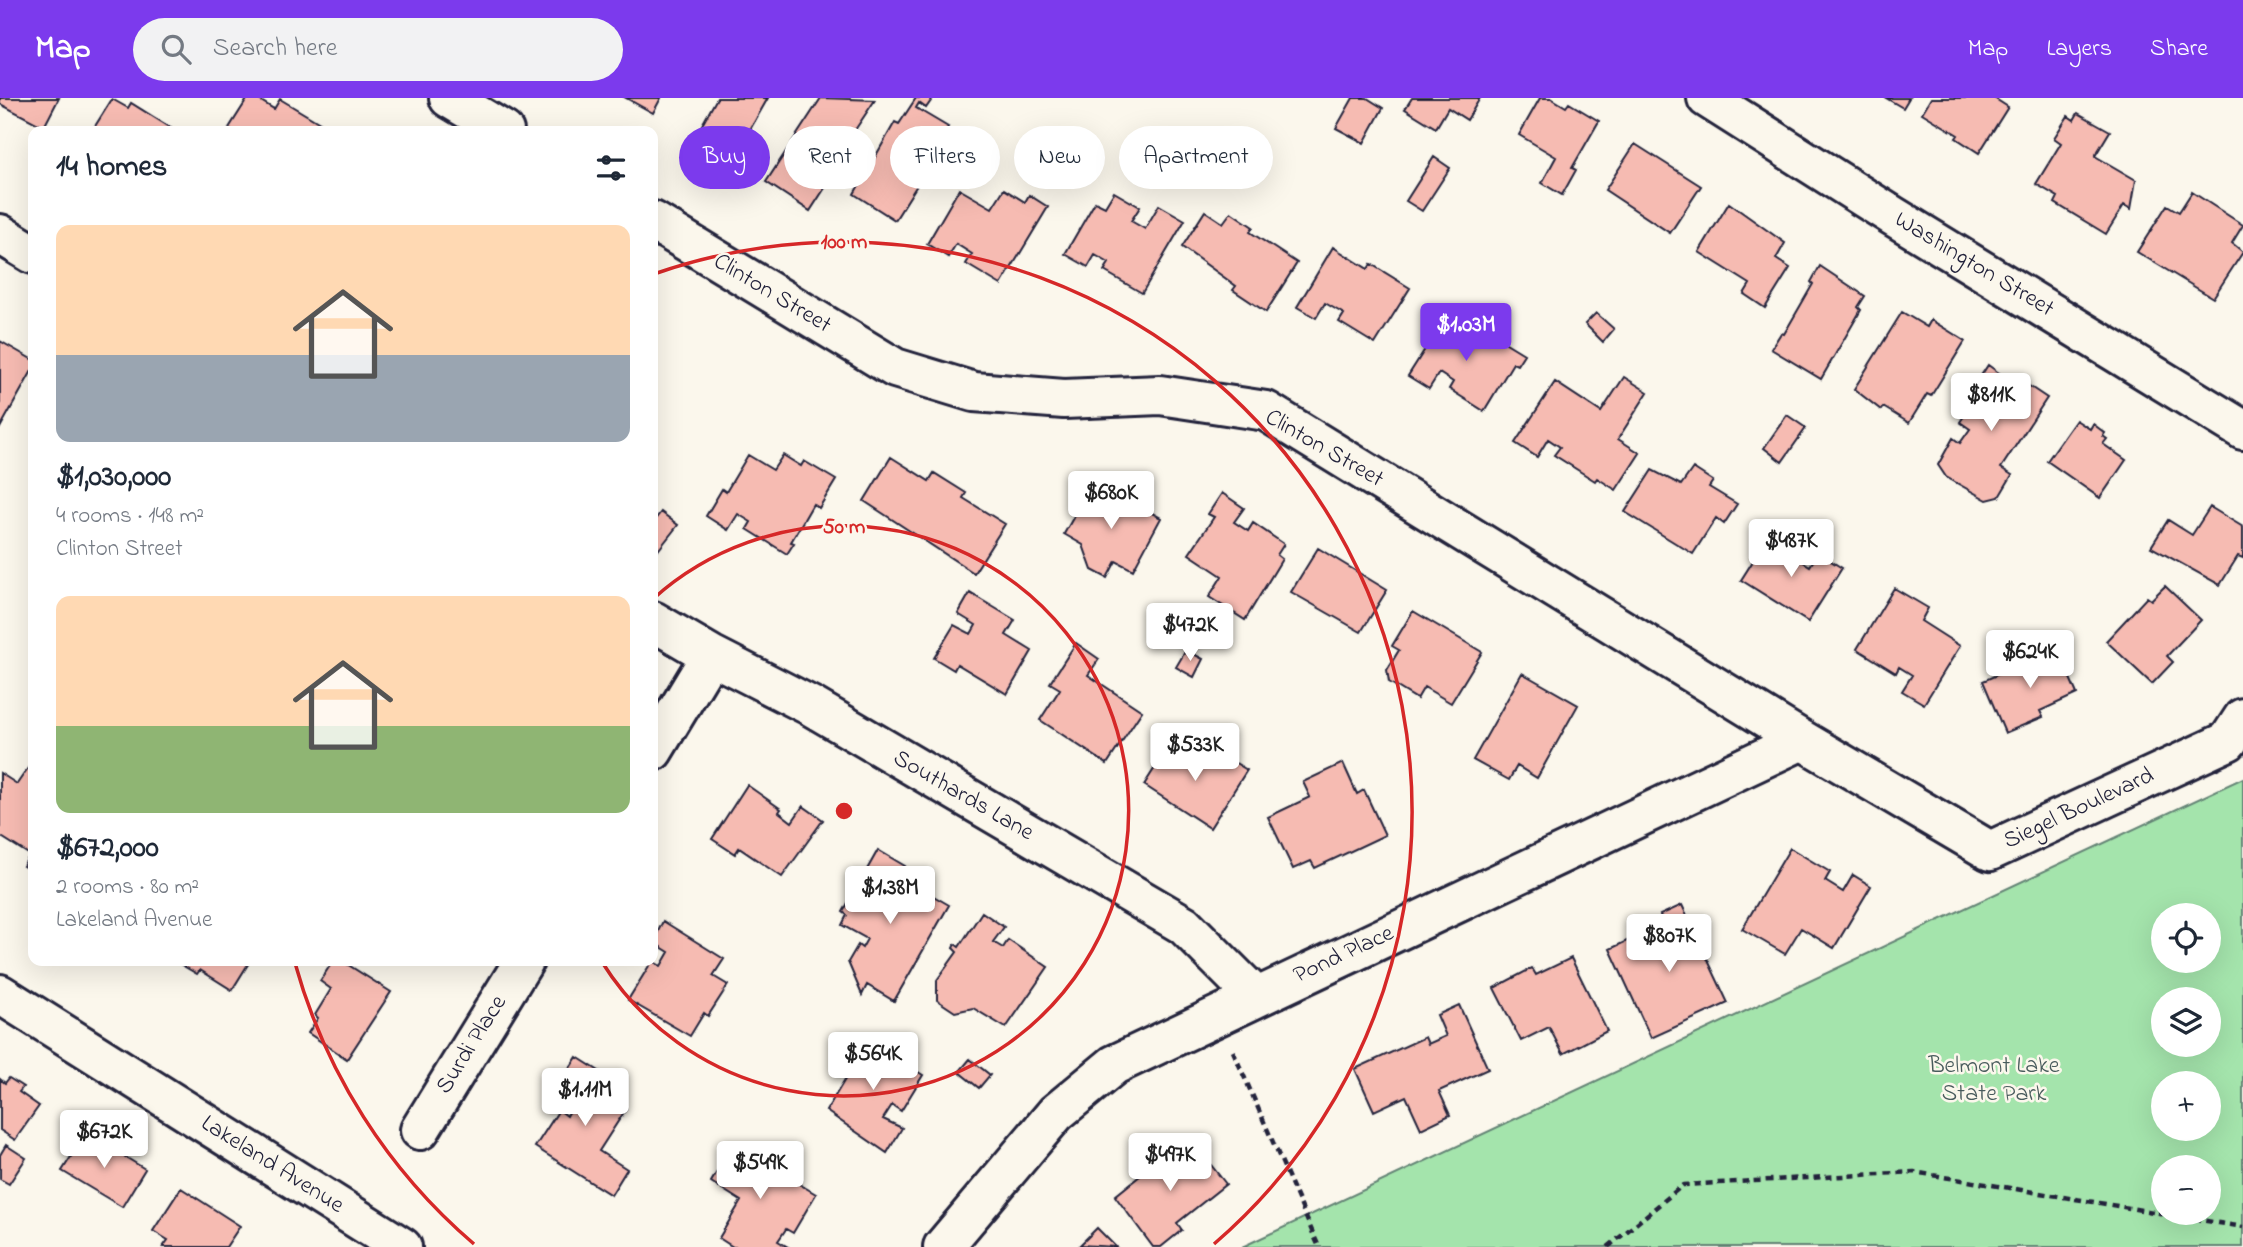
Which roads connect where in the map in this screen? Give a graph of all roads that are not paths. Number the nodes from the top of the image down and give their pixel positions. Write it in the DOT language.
graph roads {
  1 [pos="449,98"];
  2 [pos="1707,98"];
  3 [pos="496,126"];
  4 [pos="658,224"];
  5 [pos="0,234"];
  6 [pos="28,251"];
  7 [pos="2243,429"];
  8 [pos="658,624"];
  9 [pos="712,655"];
  10 [pos="2243,718"];
  11 [pos="1802,740"];
  12 [pos="658,743"];
  13 [pos="521,966"];
  14 [pos="0,993"];
  15 [pos="1255,996"];
  16 [pos="420,1130"];
  17 [pos="402,1247"];
  18 [pos="943,1247"];
  1 -- 3 [label="street"];
  2 -- 7 [label="street, Washington Street"];
  4 -- 11 [label="street, Clinton Street"];
  5 -- 6 [label="street"];
  8 -- 9 [label="street, Southards Lane"];
  9 -- 12 [label="street"];
  9 -- 15 [label="street, Southards Lane"];
  10 -- 11 [label="street, Siegel Boulevard"];
  11 -- 15 [label="street, Pond Place"];
  13 -- 16 [label="street, Surdi Place"];
  14 -- 17 [label="street, Lakeland Avenue"];
  15 -- 18 [label="street, Pond Place"];
}
